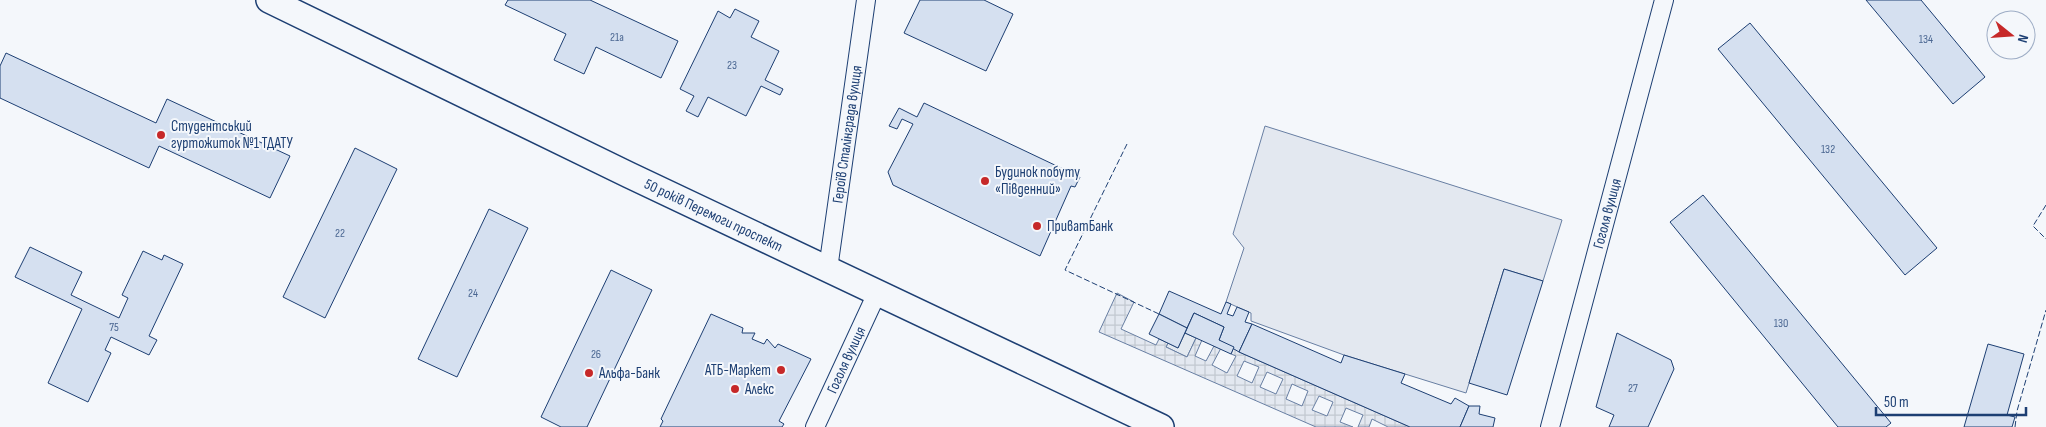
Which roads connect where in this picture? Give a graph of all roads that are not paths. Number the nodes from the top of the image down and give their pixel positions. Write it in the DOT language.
graph roads {
  1 [pos="269,0"];
  2 [pos="866,0"];
  3 [pos="1664,0"];
  4 [pos="828,269"];
  5 [pos="877,293"];
  6 [pos="815,427"];
  7 [pos="1161,427"];
  8 [pos="1550,427"];
  1 -- 4 [label="main road, 50 років Перемоги проспект"];
  2 -- 4 [label="street, Героїв Сталінграда вулиця"];
  3 -- 8 [label="street, Гоголя вулиця"];
  4 -- 5 [label="main road, 50 років Перемоги проспект"];
  5 -- 6 [label="street, Гоголя вулиця"];
  5 -- 7 [label="main road, 50 років Перемоги проспект"];
}
